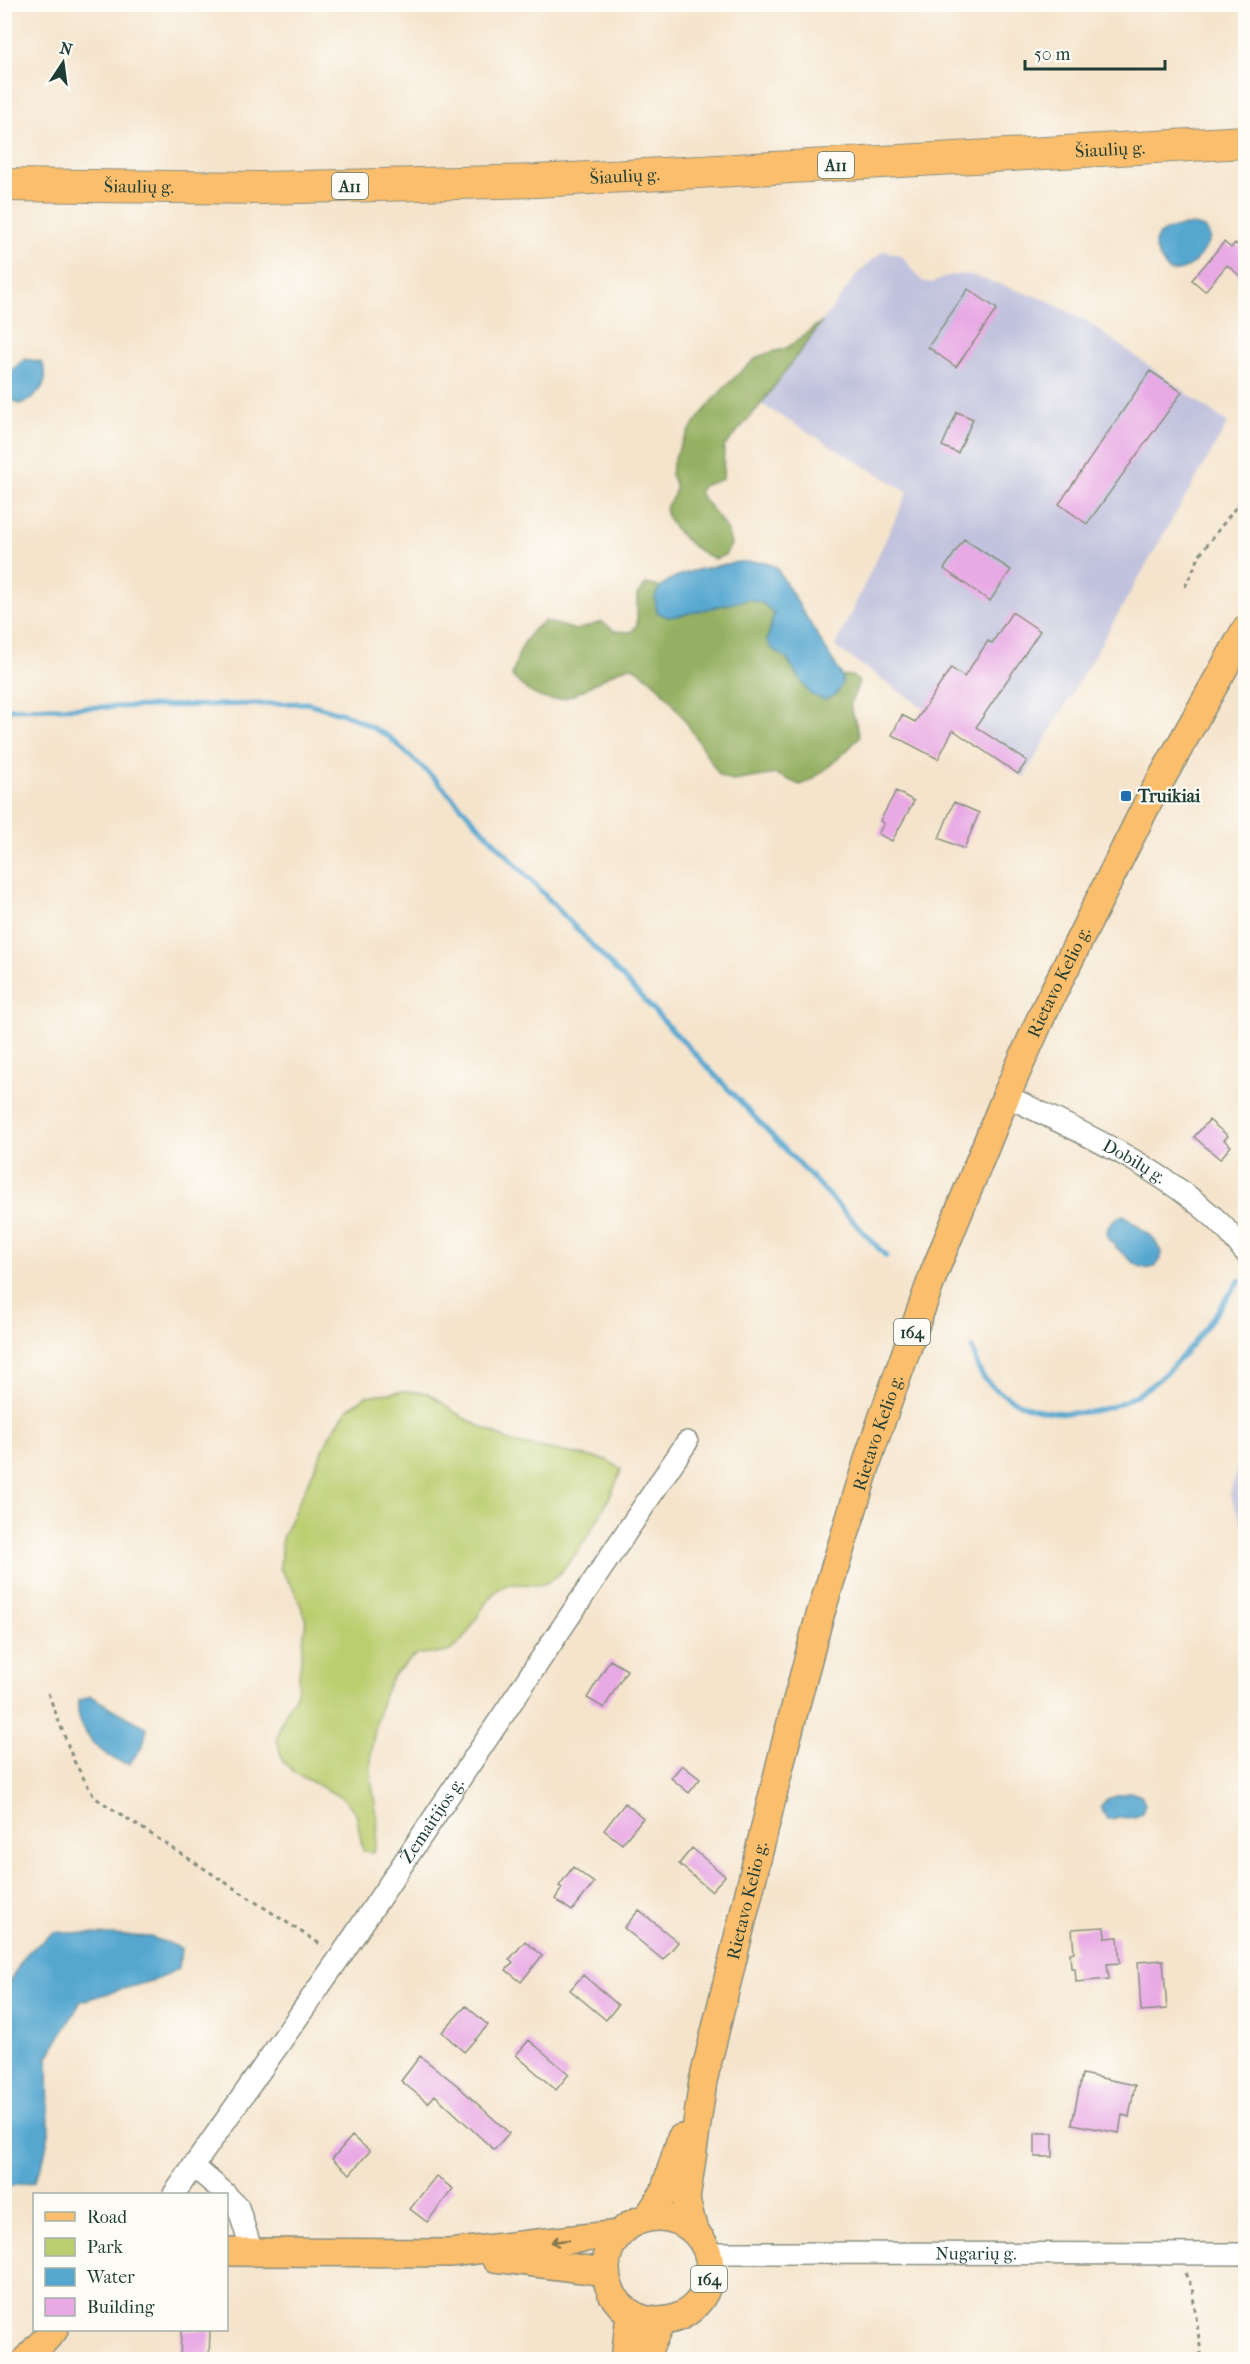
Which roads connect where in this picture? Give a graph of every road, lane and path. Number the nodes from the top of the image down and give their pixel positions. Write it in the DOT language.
graph roads {
  1 [pos="1245,142"];
  2 [pos="4,185"];
  3 [pos="1245,494"];
  4 [pos="1185,587"];
  5 [pos="1245,629"];
  6 [pos="1006,1096"];
  7 [pos="1245,1253"];
  8 [pos="687,1442"];
  9 [pos="48,1693"];
  10 [pos="340,1957"];
  11 [pos="703,2081"];
  12 [pos="193,2166"];
  13 [pos="175,2193"];
  14 [pos="224,2193"];
  15 [pos="228,2197"];
  16 [pos="648,2217"];
  17 [pos="618,2234"];
  18 [pos="701,2242"];
  19 [pos="239,2252"];
  20 [pos="449,2253"];
  21 [pos="1176,2253"];
  22 [pos="1245,2254"];
  23 [pos="606,2272"];
  24 [pos="630,2313"];
  25 [pos="662,2321"];
  26 [pos="53,2331"];
  27 [pos="26,2360"];
  28 [pos="625,2360"];
  29 [pos="643,2360"];
  30 [pos="1202,2360"];
  1 -- 2 [label="highway, Šiaulių g. / A11"];
  3 -- 4 [label="path"];
  5 -- 6 [label="main road, Rietavo Kelio g. / 164"];
  6 -- 7 [label="street, Dobilų g."];
  6 -- 11 [label="main road, Rietavo Kelio g. / 164"];
  8 -- 10 [label="street, Žemaitijos g."];
  9 -- 10 [label="path"];
  10 -- 12 [label="street, Žemaitijos g."];
  11 -- 16 [label="main road, Rietavo Kelio g. / 164"];
  11 -- 18 [label="main road, Rietavo Kelio g. / 164"];
  12 -- 13 [label="street, Žemaitijos g."];
  12 -- 14 [label="street"];
  15 -- 19 [label="street"];
  16 -- 17 [label="main road, Rietavo Kelio g. / 164"];
  16 -- 18 [label="main road"];
  17 -- 20 [label="main road, one-way"];
  17 -- 23 [label="main road"];
  18 -- 21 [label="street, Nugarių g."];
  18 -- 25 [label="main road, Rietavo Kelio g. / 164"];
  19 -- 20 [label="main road"];
  20 -- 23 [label="main road"];
  21 -- 22 [label="street, Nugarių g."];
  21 -- 30 [label="path"];
  23 -- 24 [label="main road"];
  24 -- 25 [label="main road"];
  24 -- 28 [label="main road"];
  25 -- 29 [label="main road"];
  26 -- 27 [label="main road"];
}
